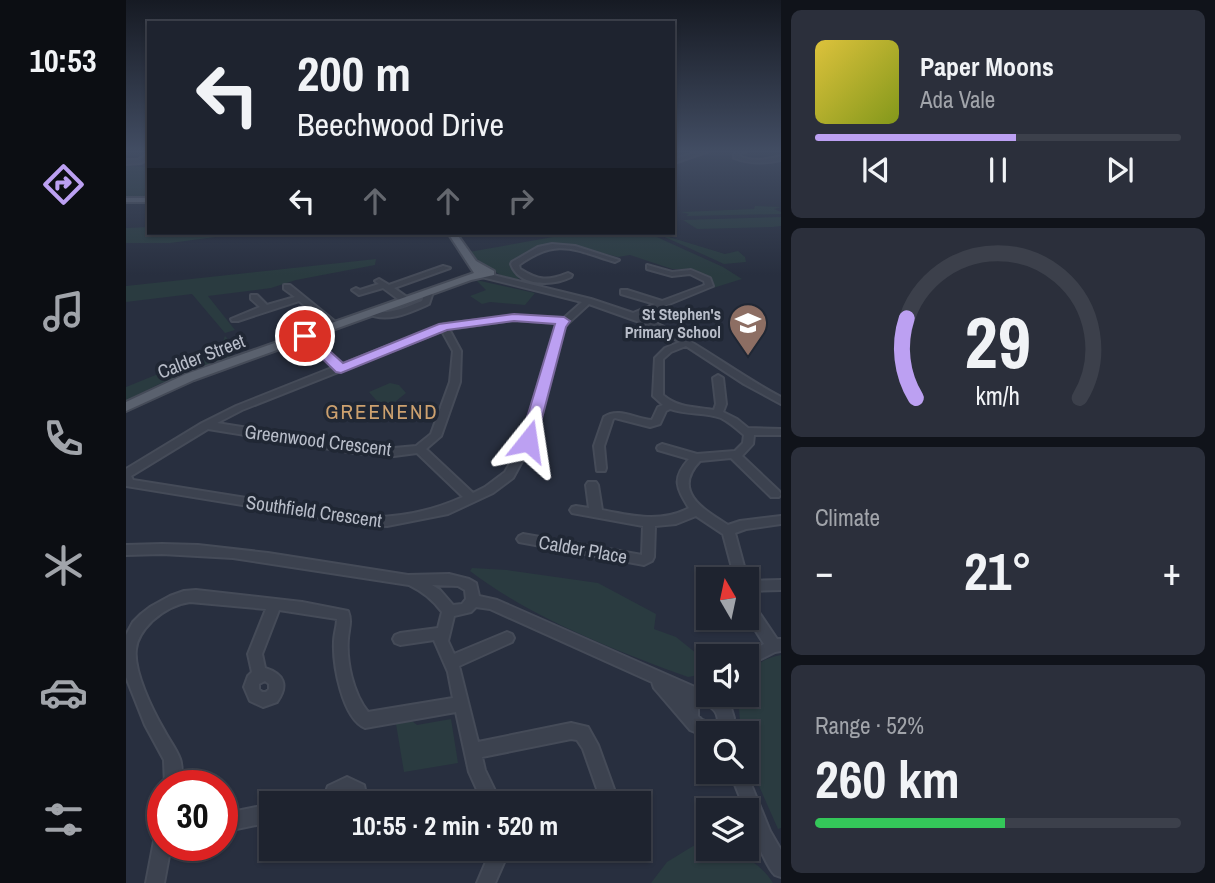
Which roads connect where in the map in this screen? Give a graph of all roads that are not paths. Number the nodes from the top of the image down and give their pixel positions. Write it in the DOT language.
graph roads {
  1 [pos="126,200"];
  2 [pos="147,200"];
  3 [pos="453,235"];
  4 [pos="615,260"];
  5 [pos="650,267"];
  6 [pos="446,268"];
  7 [pos="480,272"];
  8 [pos="568,275"];
  9 [pos="529,278"];
  10 [pos="516,284"];
  11 [pos="384,285"];
  12 [pos="287,287"];
  13 [pos="356,290"];
  14 [pos="429,292"];
  15 [pos="624,292"];
  16 [pos="254,297"];
  17 [pos="300,298"];
  18 [pos="405,300"];
  19 [pos="588,301"];
  20 [pos="662,304"];
  21 [pos="266,309"];
  22 [pos="370,313"];
  23 [pos="632,316"];
  24 [pos="235,319"];
  25 [pos="564,321"];
  26 [pos="335,326"];
  27 [pos="444,327"];
  28 [pos="305,336"];
  29 [pos="686,343"];
  30 [pos="341,369"];
  31 [pos="718,377"];
  32 [pos="720,389"];
  33 [pos="734,391"];
  34 [pos="781,401"];
  35 [pos="667,406"];
  36 [pos="126,407"];
  37 [pos="717,414"];
  38 [pos="206,425"];
  39 [pos="745,431"];
  40 [pos="781,432"];
  41 [pos="662,448"];
  42 [pos="419,449"];
  43 [pos="734,454"];
  44 [pos="585,455"];
  45 [pos="598,455"];
  46 [pos="697,458"];
  47 [pos="601,468"];
  48 [pos="126,476"];
  49 [pos="592,485"];
  50 [pos="777,495"];
  51 [pos="472,499"];
  52 [pos="576,510"];
  53 [pos="696,510"];
  54 [pos="596,513"];
  55 [pos="649,520"];
  56 [pos="781,520"];
  57 [pos="728,531"];
  58 [pos="523,539"];
  59 [pos="126,550"];
  60 [pos="738,567"];
  61 [pos="410,580"];
  62 [pos="450,581"];
  63 [pos="781,585"];
  64 [pos="760,586"];
  65 [pos="438,596"];
  66 [pos="473,601"];
  67 [pos="275,604"];
  68 [pos="449,610"];
  69 [pos="132,620"];
  70 [pos="760,623"];
  71 [pos="442,633"];
  72 [pos="507,638"];
  73 [pos="400,639"];
  74 [pos="777,645"];
  75 [pos="759,654"];
  76 [pos="450,663"];
  77 [pos="260,677"];
  78 [pos="652,677"];
  79 [pos="696,693"];
  80 [pos="696,701"];
  81 [pos="462,704"];
  82 [pos="690,718"];
  83 [pos="696,724"];
  84 [pos="472,751"];
  85 [pos="173,770"];
  86 [pos="743,784"];
  87 [pos="336,791"];
  88 [pos="358,791"];
  89 [pos="486,791"];
  90 [pos="606,791"];
  91 [pos="259,815"];
  92 [pos="238,820"];
  93 [pos="159,861"];
  94 [pos="496,861"];
  95 [pos="781,868"];
  96 [pos="155,883"];
  97 [pos="486,883"];
  1 -- 2 [label="main road"];
  3 -- 7 [label="main road"];
  4 -- 9 [label="street"];
  5 -- 20 [label="street"];
  6 -- 11 [label="street"];
  7 -- 10 [label="street"];
  7 -- 14 [label="main road, Calder Street"];
  8 -- 9 [label="street"];
  9 -- 10 [label="street"];
  10 -- 19 [label="street"];
  11 -- 13 [label="street"];
  11 -- 18 [label="street"];
  12 -- 17 [label="street"];
  14 -- 18 [label="main road, Calder Street"];
  14 -- 22 [label="street, Calder Street"];
  15 -- 20 [label="street"];
  16 -- 21 [label="street"];
  17 -- 21 [label="street"];
  17 -- 26 [label="street"];
  18 -- 22 [label="main road, Calder Street"];
  19 -- 23 [label="street"];
  19 -- 25 [label="street"];
  20 -- 23 [label="street"];
  21 -- 24 [label="street"];
  22 -- 26 [label="main road, Calder Street"];
  23 -- 29 [label="street"];
  25 -- 27 [label="street"];
  25 -- 51 [label="street, Southfield Crescent"];
  26 -- 28 [label="main road, Calder Street"];
  27 -- 30 [label="street"];
  27 -- 42 [label="street, Greenwood Crescent"];
  28 -- 30 [label="street"];
  28 -- 36 [label="main road, Calder Street"];
  29 -- 34 [label="street"];
  29 -- 35 [label="street"];
  30 -- 38 [label="street"];
  31 -- 32 [label="street"];
  32 -- 33 [label="street"];
  32 -- 37 [label="street"];
  35 -- 37 [label="street"];
  35 -- 45 [label="street"];
  37 -- 39 [label="street"];
  38 -- 42 [label="street, Greenwood Crescent"];
  38 -- 48 [label="street"];
  39 -- 40 [label="street"];
  39 -- 43 [label="street"];
  41 -- 46 [label="street"];
  42 -- 51 [label="street"];
  43 -- 46 [label="street"];
  43 -- 50 [label="street"];
  44 -- 45 [label="street"];
  45 -- 47 [label="street"];
  46 -- 53 [label="street"];
  48 -- 51 [label="street, Southfield Crescent"];
  49 -- 54 [label="street"];
  52 -- 54 [label="street"];
  53 -- 55 [label="street"];
  53 -- 57 [label="street"];
  54 -- 55 [label="street"];
  55 -- 58 [label="street, Calder Place"];
  56 -- 57 [label="street"];
  57 -- 60 [label="street"];
  59 -- 61 [label="street"];
  61 -- 62 [label="street"];
  61 -- 65 [label="street"];
  62 -- 65 [label="street"];
  62 -- 66 [label="street"];
  63 -- 64 [label="street"];
  65 -- 68 [label="street"];
  66 -- 68 [label="street"];
  66 -- 78 [label="street"];
  67 -- 69 [label="street"];
  67 -- 77 [label="street"];
  67 -- 81 [label="street"];
  68 -- 71 [label="street"];
  69 -- 85 [label="street"];
  70 -- 74 [label="street"];
  71 -- 73 [label="street"];
  71 -- 76 [label="street"];
  72 -- 76 [label="street"];
  74 -- 75 [label="street"];
  76 -- 81 [label="street"];
  78 -- 79 [label="street"];
  78 -- 82 [label="street"];
  80 -- 82 [label="street"];
  81 -- 84 [label="street"];
  82 -- 83 [label="street"];
  84 -- 89 [label="street"];
  84 -- 90 [label="street"];
  86 -- 95 [label="street"];
  87 -- 88 [label="street"];
  91 -- 92 [label="street"];
  93 -- 96 [label="street"];
  94 -- 97 [label="street"];
}
